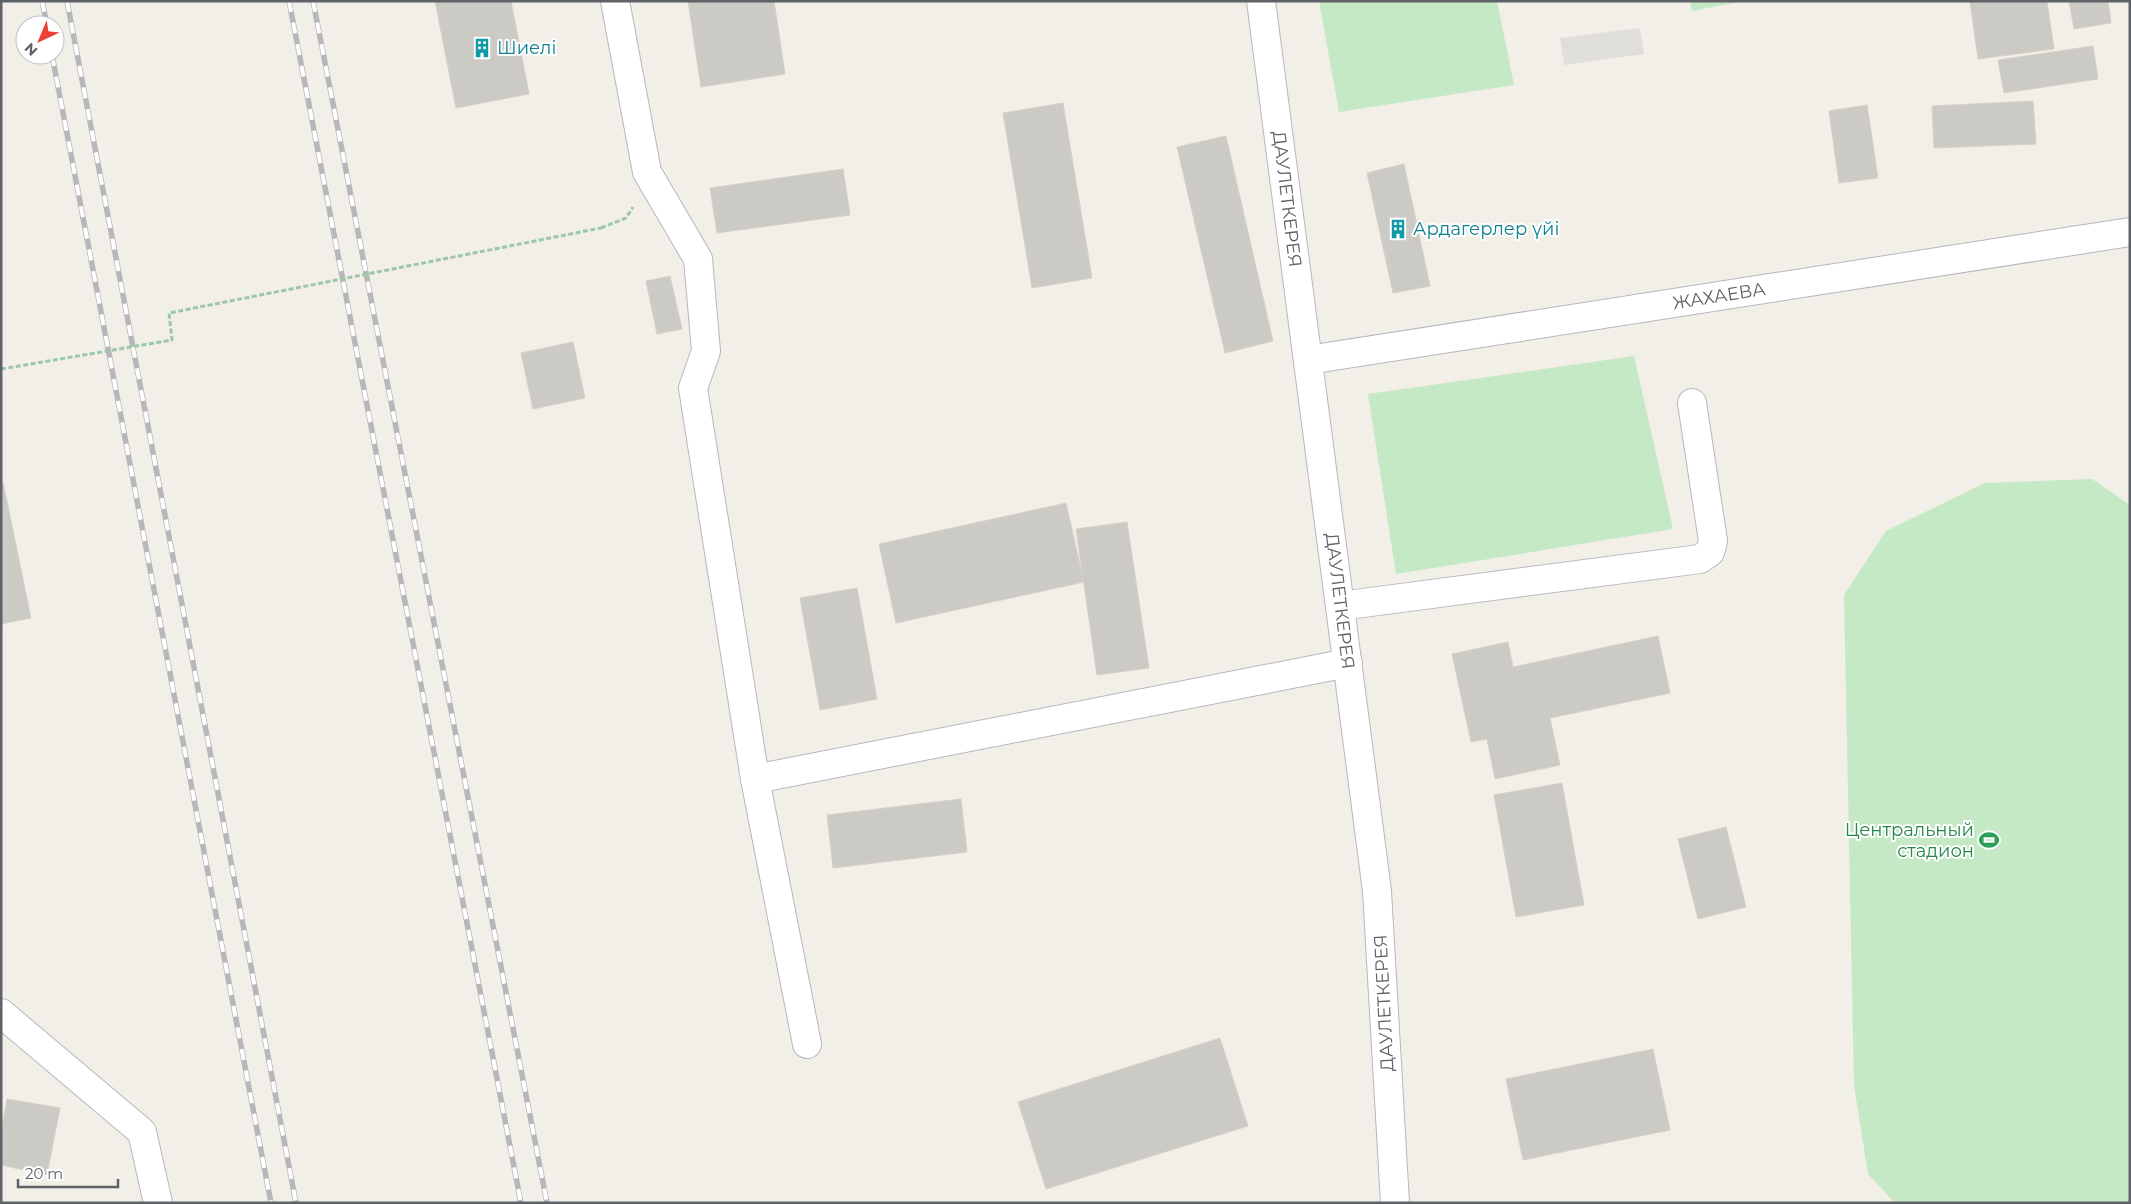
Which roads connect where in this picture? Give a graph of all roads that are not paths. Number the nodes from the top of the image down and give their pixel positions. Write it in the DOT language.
graph roads {
  1 [pos="615,1"];
  2 [pos="1261,1"];
  3 [pos="2130,232"];
  4 [pos="1308,360"];
  5 [pos="1692,403"];
  6 [pos="1340,606"];
  7 [pos="1348,663"];
  8 [pos="755,779"];
  9 [pos="1,1013"];
  10 [pos="807,1044"];
  11 [pos="158,1203"];
  12 [pos="1395,1203"];
  1 -- 8 [label="street"];
  2 -- 4 [label="street, ДАУЛЕТКЕРЕЯ"];
  3 -- 4 [label="street, ЖАХАЕВА"];
  4 -- 6 [label="street, ДАУЛЕТКЕРЕЯ"];
  5 -- 6 [label="street"];
  6 -- 7 [label="street, ДАУЛЕТКЕРЕЯ"];
  7 -- 8 [label="street"];
  7 -- 12 [label="street, ДАУЛЕТКЕРЕЯ"];
  8 -- 10 [label="street"];
  9 -- 11 [label="street"];
}
